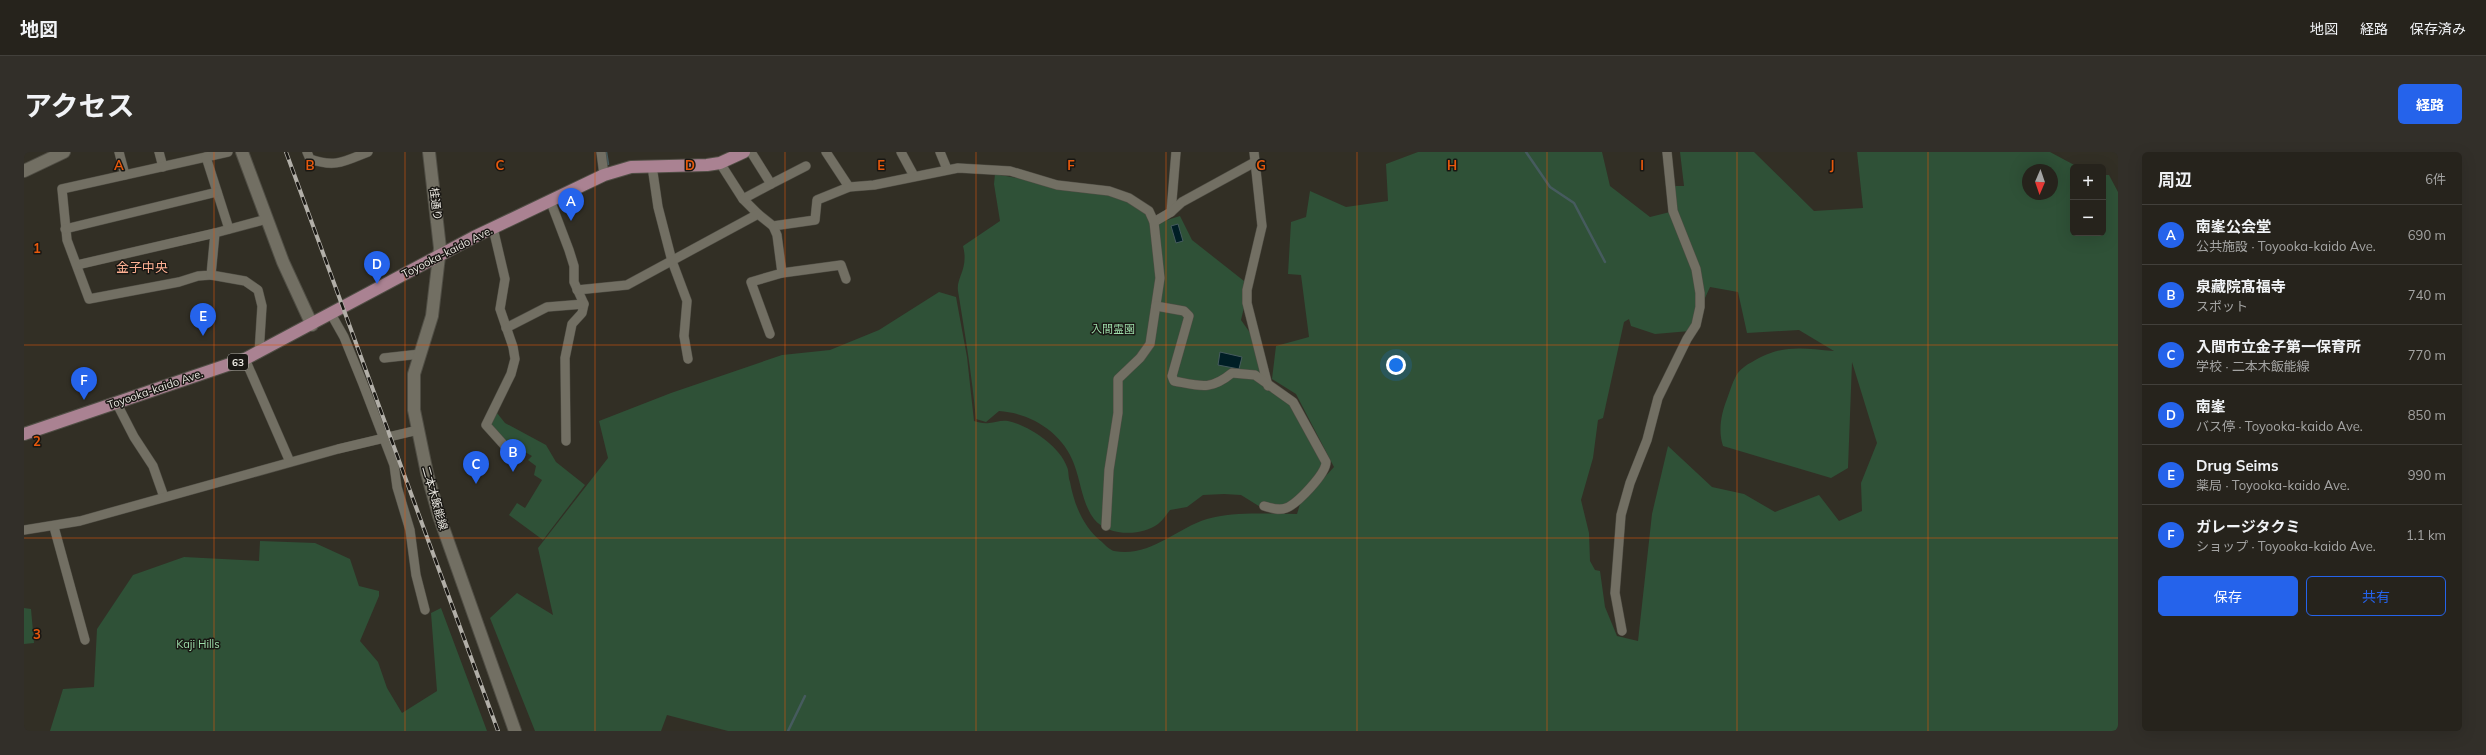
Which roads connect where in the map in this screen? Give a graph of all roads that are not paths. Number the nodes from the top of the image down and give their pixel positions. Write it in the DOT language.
graph roads {
  1 [pos="64,152"];
  2 [pos="119,152"];
  3 [pos="159,152"];
  4 [pos="228,152"];
  5 [pos="242,152"];
  6 [pos="307,152"];
  7 [pos="368,152"];
  8 [pos="429,152"];
  9 [pos="601,152"];
  10 [pos="744,152"];
  11 [pos="751,152"];
  12 [pos="826,152"];
  13 [pos="900,152"];
  14 [pos="940,152"];
  15 [pos="1176,152"];
  16 [pos="1254,152"];
  17 [pos="1667,152"];
  18 [pos="206,157"];
  19 [pos="1255,162"];
  20 [pos="720,163"];
  21 [pos="652,166"];
  22 [pos="806,166"];
  23 [pos="163,167"];
  24 [pos="947,169"];
  25 [pos="24,171"];
  26 [pos="125,175"];
  27 [pos="604,175"];
  28 [pos="914,176"];
  29 [pos="771,184"];
  30 [pos="849,187"];
  31 [pos="217,192"];
  32 [pos="743,199"];
  33 [pos="550,200"];
  34 [pos="1171,212"];
  35 [pos="758,214"];
  36 [pos="267,219"];
  37 [pos="1154,222"];
  38 [pos="773,226"];
  39 [pos="493,228"];
  40 [pos="66,229"];
  41 [pos="229,229"];
  42 [pos="215,233"];
  43 [pos="438,257"];
  44 [pos="672,261"];
  45 [pos="77,265"];
  46 [pos="782,273"];
  47 [pos="211,275"];
  48 [pos="846,279"];
  49 [pos="577,290"];
  50 [pos="584,304"];
  51 [pos="1156,306"];
  52 [pos="332,314"];
  53 [pos="312,325"];
  54 [pos="506,328"];
  55 [pos="770,334"];
  56 [pos="259,353"];
  57 [pos="420,354"];
  58 [pos="384,358"];
  59 [pos="245,359"];
  60 [pos="688,359"];
  61 [pos="1268,386"];
  62 [pos="116,402"];
  63 [pos="418,430"];
  64 [pos="24,434"];
  65 [pos="383,437"];
  66 [pos="566,441"];
  67 [pos="504,445"];
  68 [pos="290,462"];
  69 [pos="164,497"];
  70 [pos="1264,506"];
  71 [pos="1106,526"];
  72 [pos="54,527"];
  73 [pos="24,530"];
  74 [pos="425,610"];
  75 [pos="1622,631"];
  76 [pos="85,640"];
  77 [pos="515,731"];
  1 -- 25 [label="main road"];
  2 -- 26 [label="street"];
  3 -- 23 [label="street"];
  4 -- 18 [label="street"];
  5 -- 36 [label="main road"];
  6 -- 7 [label="street"];
  8 -- 43 [label="main road, 桂通り"];
  9 -- 27 [label="street"];
  10 -- 20 [label="main road, Toyooka-kaido Ave. / 63"];
  11 -- 29 [label="street"];
  12 -- 30 [label="street"];
  13 -- 28 [label="street"];
  14 -- 24 [label="street"];
  15 -- 34 [label="street"];
  16 -- 19 [label="street"];
  17 -- 75 [label="street"];
  18 -- 23 [label="street"];
  18 -- 31 [label="street"];
  19 -- 34 [label="street"];
  19 -- 61 [label="street"];
  20 -- 21 [label="main road, Toyooka-kaido Ave. / 63"];
  20 -- 32 [label="street"];
  21 -- 27 [label="main road, Toyooka-kaido Ave. / 63"];
  21 -- 44 [label="street"];
  22 -- 29 [label="street"];
  23 -- 26 [label="street"];
  24 -- 28 [label="street"];
  24 -- 37 [label="street"];
  26 -- 40 [label="street"];
  27 -- 33 [label="main road, Toyooka-kaido Ave. / 63"];
  28 -- 30 [label="street"];
  29 -- 32 [label="street"];
  30 -- 38 [label="street"];
  31 -- 40 [label="street"];
  31 -- 41 [label="street"];
  32 -- 35 [label="street"];
  33 -- 39 [label="main road, Toyooka-kaido Ave. / 63"];
  33 -- 49 [label="street"];
  34 -- 37 [label="street"];
  35 -- 38 [label="street"];
  35 -- 44 [label="street"];
  36 -- 41 [label="street"];
  36 -- 53 [label="main road"];
  37 -- 51 [label="street"];
  38 -- 46 [label="street"];
  39 -- 43 [label="main road, Toyooka-kaido Ave. / 63"];
  39 -- 54 [label="street"];
  40 -- 45 [label="street"];
  41 -- 42 [label="street"];
  42 -- 45 [label="street"];
  42 -- 47 [label="street"];
  43 -- 52 [label="main road, Toyooka-kaido Ave. / 63"];
  43 -- 57 [label="main road, 二本木飯能線"];
  44 -- 49 [label="street"];
  44 -- 60 [label="street"];
  45 -- 47 [label="street"];
  46 -- 48 [label="street"];
  46 -- 55 [label="street"];
  47 -- 56 [label="street"];
  49 -- 50 [label="street"];
  50 -- 54 [label="street"];
  50 -- 66 [label="street"];
  51 -- 61 [label="street"];
  51 -- 71 [label="street"];
  52 -- 53 [label="main road, Toyooka-kaido Ave. / 63"];
  52 -- 65 [label="street"];
  53 -- 56 [label="main road, Toyooka-kaido Ave. / 63"];
  54 -- 67 [label="street"];
  56 -- 59 [label="main road, Toyooka-kaido Ave. / 63"];
  57 -- 58 [label="street"];
  57 -- 63 [label="main road, 二本木飯能線"];
  59 -- 62 [label="main road, Toyooka-kaido Ave. / 63"];
  59 -- 68 [label="street"];
  61 -- 70 [label="street"];
  62 -- 64 [label="main road, Toyooka-kaido Ave. / 63"];
  62 -- 69 [label="street"];
  63 -- 65 [label="street"];
  63 -- 77 [label="main road, 二本木飯能線"];
  65 -- 68 [label="street"];
  65 -- 74 [label="street"];
  68 -- 69 [label="street"];
  69 -- 72 [label="street"];
  72 -- 73 [label="street"];
  72 -- 76 [label="street"];
}
